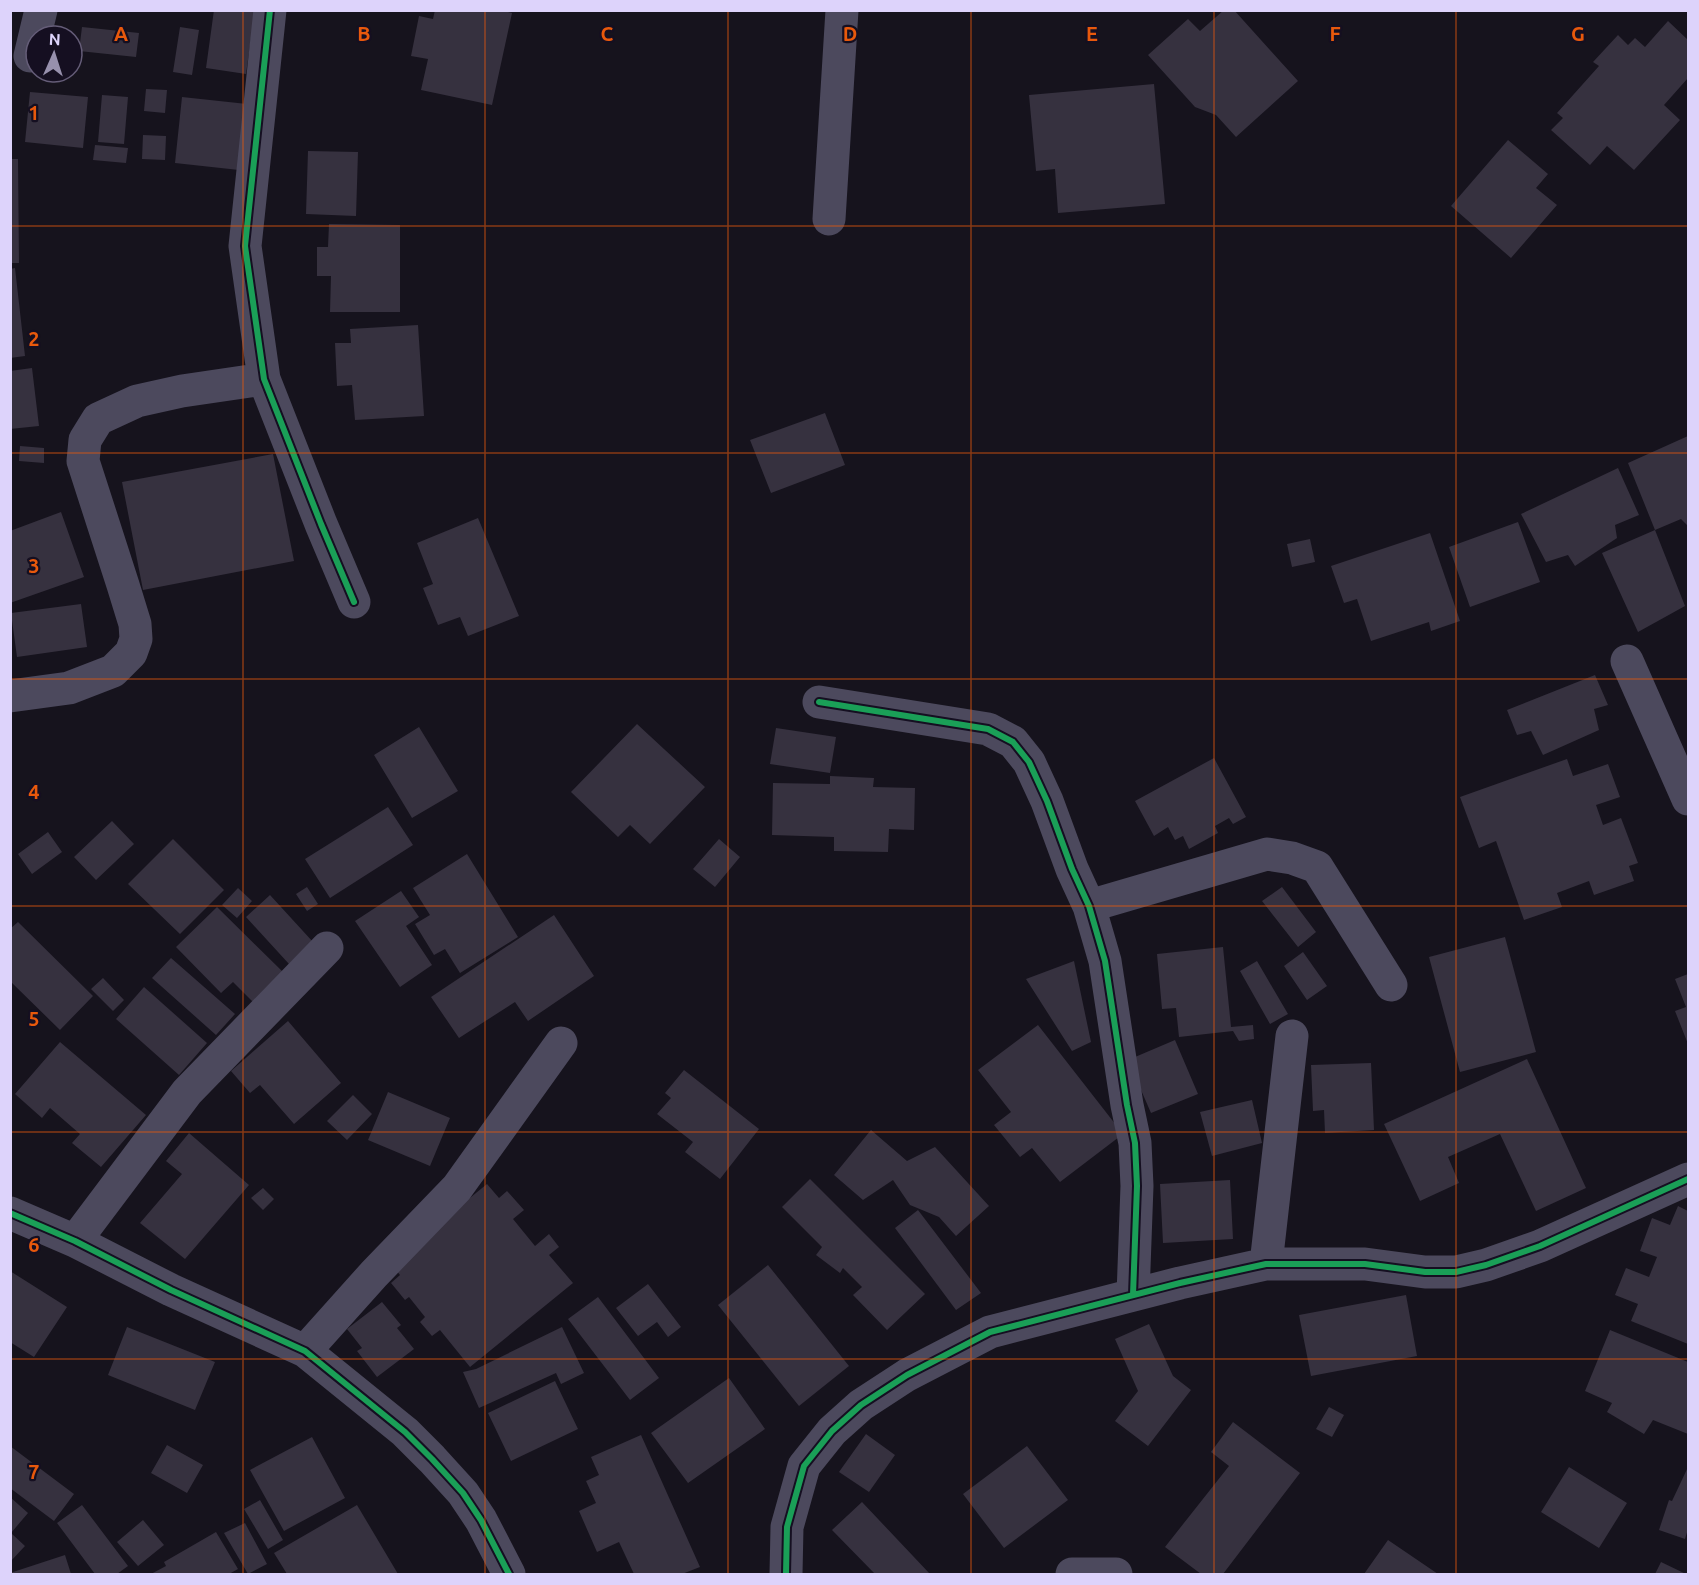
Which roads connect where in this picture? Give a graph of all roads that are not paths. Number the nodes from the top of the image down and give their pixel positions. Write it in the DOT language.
graph roads {
  1 [pos="270,10"];
  2 [pos="842,10"];
  3 [pos="829,219"];
  4 [pos="264,379"];
  5 [pos="354,602"];
  6 [pos="1627,661"];
  7 [pos="10,696"];
  8 [pos="819,702"];
  9 [pos="1689,799"];
  10 [pos="1089,906"];
  11 [pos="327,948"];
  12 [pos="1391,985"];
  13 [pos="1292,1036"];
  14 [pos="561,1043"];
  15 [pos="1689,1179"];
  16 [pos="10,1214"];
  17 [pos="75,1241"];
  18 [pos="1266,1264"];
  19 [pos="1133,1295"];
  20 [pos="305,1351"];
  21 [pos="510,1575"];
  22 [pos="786,1575"];
  23 [pos="1072,1575"];
  24 [pos="1116,1575"];
  1 -- 4 [label="street"];
  2 -- 3 [label="street"];
  4 -- 5 [label="street"];
  4 -- 7 [label="street"];
  6 -- 9 [label="street"];
  8 -- 10 [label="street"];
  10 -- 12 [label="street"];
  10 -- 19 [label="street"];
  11 -- 17 [label="street"];
  13 -- 18 [label="street"];
  14 -- 20 [label="street"];
  15 -- 18 [label="street"];
  16 -- 17 [label="street"];
  17 -- 20 [label="street"];
  18 -- 19 [label="street"];
  19 -- 22 [label="street"];
  20 -- 21 [label="street"];
  23 -- 24 [label="street"];
}
